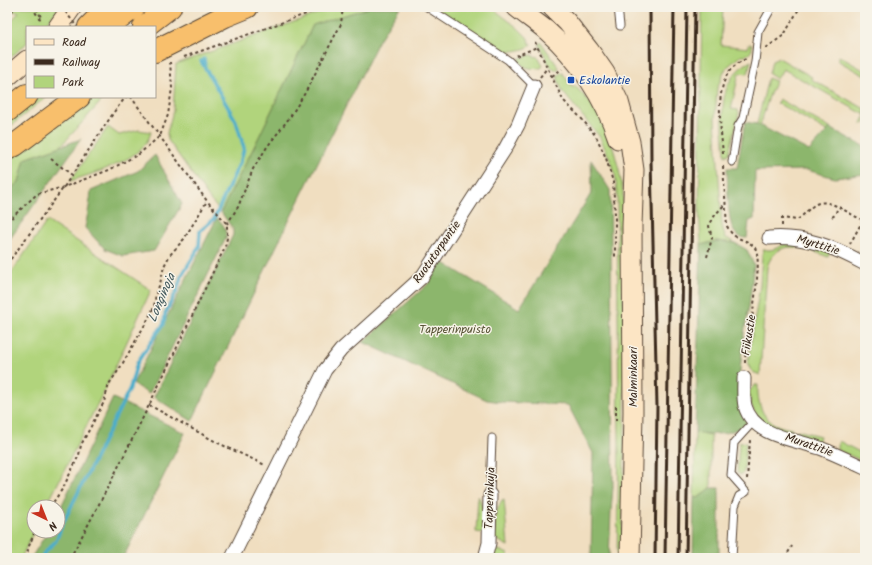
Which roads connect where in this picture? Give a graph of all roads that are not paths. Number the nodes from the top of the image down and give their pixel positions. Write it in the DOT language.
graph roads {
  1 [pos="72,7"];
  2 [pos="109,7"];
  3 [pos="134,7"];
  4 [pos="170,7"];
  5 [pos="246,7"];
  6 [pos="427,7"];
  7 [pos="516,7"];
  8 [pos="552,7"];
  9 [pos="618,7"];
  10 [pos="772,7"];
  11 [pos="59,26"];
  12 [pos="90,26"];
  13 [pos="110,26"];
  14 [pos="145,26"];
  15 [pos="620,26"];
  16 [pos="160,58"];
  17 [pos="26,61"];
  18 [pos="7,77"];
  19 [pos="534,86"];
  20 [pos="26,96"];
  21 [pos="57,98"];
  22 [pos="78,98"];
  23 [pos="7,111"];
  24 [pos="7,139"];
  25 [pos="7,149"];
  26 [pos="732,162"];
  27 [pos="632,196"];
  28 [pos="769,238"];
  29 [pos="865,264"];
  30 [pos="744,378"];
  31 [pos="754,421"];
  32 [pos="492,438"];
  33 [pos="865,468"];
  34 [pos="490,495"];
  35 [pos="232,558"];
  36 [pos="485,558"];
  37 [pos="630,558"];
  38 [pos="732,558"];
  1 -- 11 [label="main road"];
  2 -- 12 [label="highway"];
  3 -- 13 [label="highway"];
  4 -- 14 [label="highway"];
  5 -- 16 [label="highway"];
  6 -- 19 [label="lane, Ruotutorpantie"];
  7 -- 27 [label="main road, Malminkaari"];
  8 -- 27 [label="main road, Malminkaari"];
  9 -- 15 [label="lane"];
  10 -- 26 [label="lane"];
  17 -- 18 [label="main road"];
  19 -- 35 [label="street, Ruotutorpantie"];
  20 -- 23 [label="highway"];
  21 -- 24 [label="highway"];
  22 -- 25 [label="highway"];
  27 -- 37 [label="main road, Malminkaari"];
  28 -- 29 [label="street, Myrttitie"];
  30 -- 31 [label="street"];
  31 -- 33 [label="street, Murattitie"];
  31 -- 38 [label="lane"];
  32 -- 34 [label="lane, Tapperinkuja"];
  34 -- 36 [label="street, Tapperinkuja"];
}
